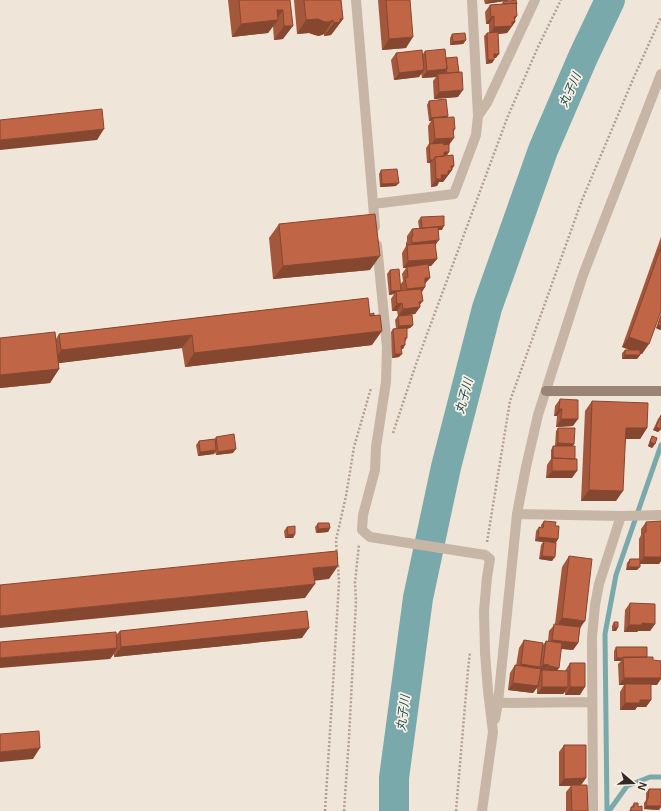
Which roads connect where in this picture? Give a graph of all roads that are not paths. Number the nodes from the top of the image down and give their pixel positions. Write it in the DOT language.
graph roads {
  1 [pos="356,0"];
  2 [pos="472,0"];
  3 [pos="535,0"];
  4 [pos="661,74"];
  5 [pos="478,116"];
  6 [pos="373,204"];
  7 [pos="546,391"];
  8 [pos="661,391"];
  9 [pos="517,514"];
  10 [pos="661,515"];
  11 [pos="621,516"];
  12 [pos="592,702"];
  13 [pos="498,704"];
  14 [pos="493,732"];
  15 [pos="482,811"];
  16 [pos="593,811"];
  1 -- 6 [label="street"];
  2 -- 5 [label="street"];
  3 -- 5 [label="street"];
  4 -- 7 [label="street"];
  5 -- 6 [label="street"];
  6 -- 14 [label="street"];
  7 -- 8 [label="street"];
  7 -- 9 [label="street"];
  9 -- 11 [label="street"];
  9 -- 13 [label="street"];
  10 -- 11 [label="street"];
  11 -- 12 [label="street"];
  12 -- 13 [label="street"];
  12 -- 16 [label="street"];
  13 -- 14 [label="street"];
  14 -- 15 [label="street"];
}
